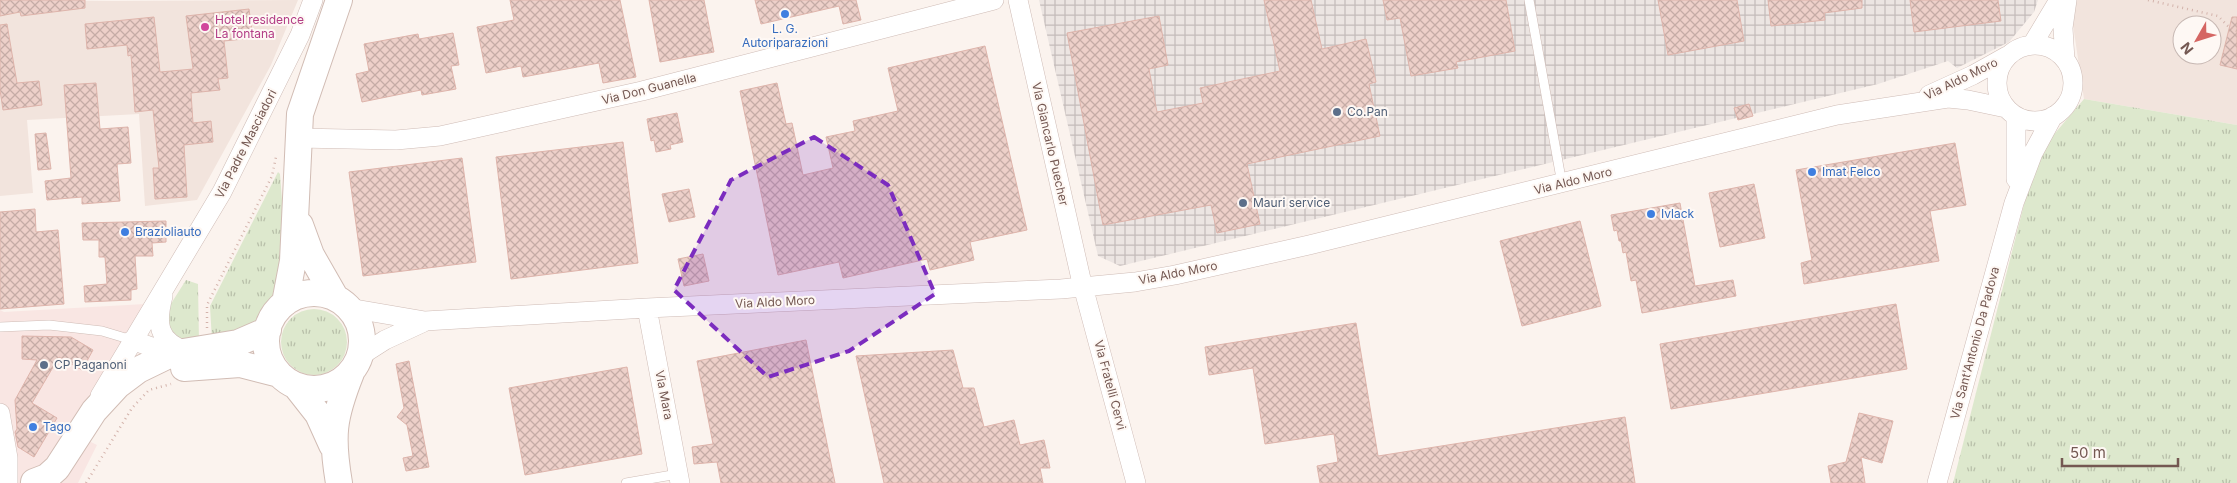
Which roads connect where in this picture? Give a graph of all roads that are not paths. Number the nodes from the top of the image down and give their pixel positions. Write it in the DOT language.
graph roads {
  1 [pos="994,0"];
  2 [pos="1018,0"];
  3 [pos="1529,0"];
  4 [pos="2059,0"];
  5 [pos="2066,0"];
  6 [pos="332,2"];
  7 [pos="2032,45"];
  8 [pos="2008,56"];
  9 [pos="2065,60"];
  10 [pos="1914,102"];
  11 [pos="2011,112"];
  12 [pos="2053,116"];
  13 [pos="288,145"];
  14 [pos="1562,184"];
  15 [pos="2014,203"];
  16 [pos="296,210"];
  17 [pos="167,283"];
  18 [pos="1083,287"];
  19 [pos="285,303"];
  20 [pos="342,303"];
  21 [pos="647,308"];
  22 [pos="425,321"];
  23 [pos="0,327"];
  24 [pos="268,330"];
  25 [pos="132,340"];
  26 [pos="179,352"];
  27 [pos="355,365"];
  28 [pos="288,380"];
  29 [pos="94,411"];
  30 [pos="0,413"];
  31 [pos="334,448"];
  32 [pos="20,478"];
  33 [pos="679,478"];
  34 [pos="67,483"];
  35 [pos="339,483"];
  36 [pos="626,483"];
  37 [pos="1136,483"];
  38 [pos="1937,483"];
  1 -- 13 [label="street, Via Don Guanella"];
  2 -- 18 [label="street, Via Giancarlo Puecher"];
  3 -- 14 [label="lane"];
  4 -- 7 [label="street"];
  5 -- 9 [label="street"];
  6 -- 13 [label="main road"];
  6 -- 17 [label="street, Via Padre Masciadori"];
  7 -- 8 [label="street"];
  7 -- 9 [label="street"];
  8 -- 10 [label="street, Via Aldo Moro"];
  8 -- 11 [label="street"];
  9 -- 12 [label="street"];
  10 -- 11 [label="street, Via Aldo Moro"];
  10 -- 14 [label="street, Via Aldo Moro"];
  11 -- 12 [label="street"];
  11 -- 15 [label="street, Via Sant'Antonio Da Padova"];
  12 -- 15 [label="street, Via Sant'Antonio Da Padova"];
  13 -- 16 [label="main road"];
  14 -- 18 [label="street, Via Aldo Moro"];
  15 -- 38 [label="street, Via Sant'Antonio Da Padova"];
  16 -- 19 [label="main road"];
  16 -- 20 [label="main road"];
  17 -- 25 [label="street, Via Padre Masciadori"];
  17 -- 26 [label="street"];
  18 -- 21 [label="street, Via Aldo Moro"];
  18 -- 37 [label="street, Via Fratelli Cervi"];
  19 -- 20 [label="main road"];
  19 -- 24 [label="main road"];
  20 -- 22 [label="street, Via Aldo Moro"];
  20 -- 27 [label="main road"];
  21 -- 22 [label="street, Via Aldo Moro"];
  21 -- 33 [label="street, Via Mara"];
  22 -- 27 [label="street, Via Aldo Moro"];
  23 -- 25 [label="lane"];
  24 -- 26 [label="main road"];
  24 -- 28 [label="main road"];
  25 -- 26 [label="street"];
  25 -- 29 [label="street, Via Padre Masciadori"];
  26 -- 29 [label="main road"];
  27 -- 28 [label="main road"];
  27 -- 31 [label="main road"];
  28 -- 31 [label="main road"];
  28 -- 34 [label="main road"];
  29 -- 32 [label="main road"];
  30 -- 32 [label="street"];
  31 -- 35 [label="main road"];
  33 -- 36 [label="lane"];
}
